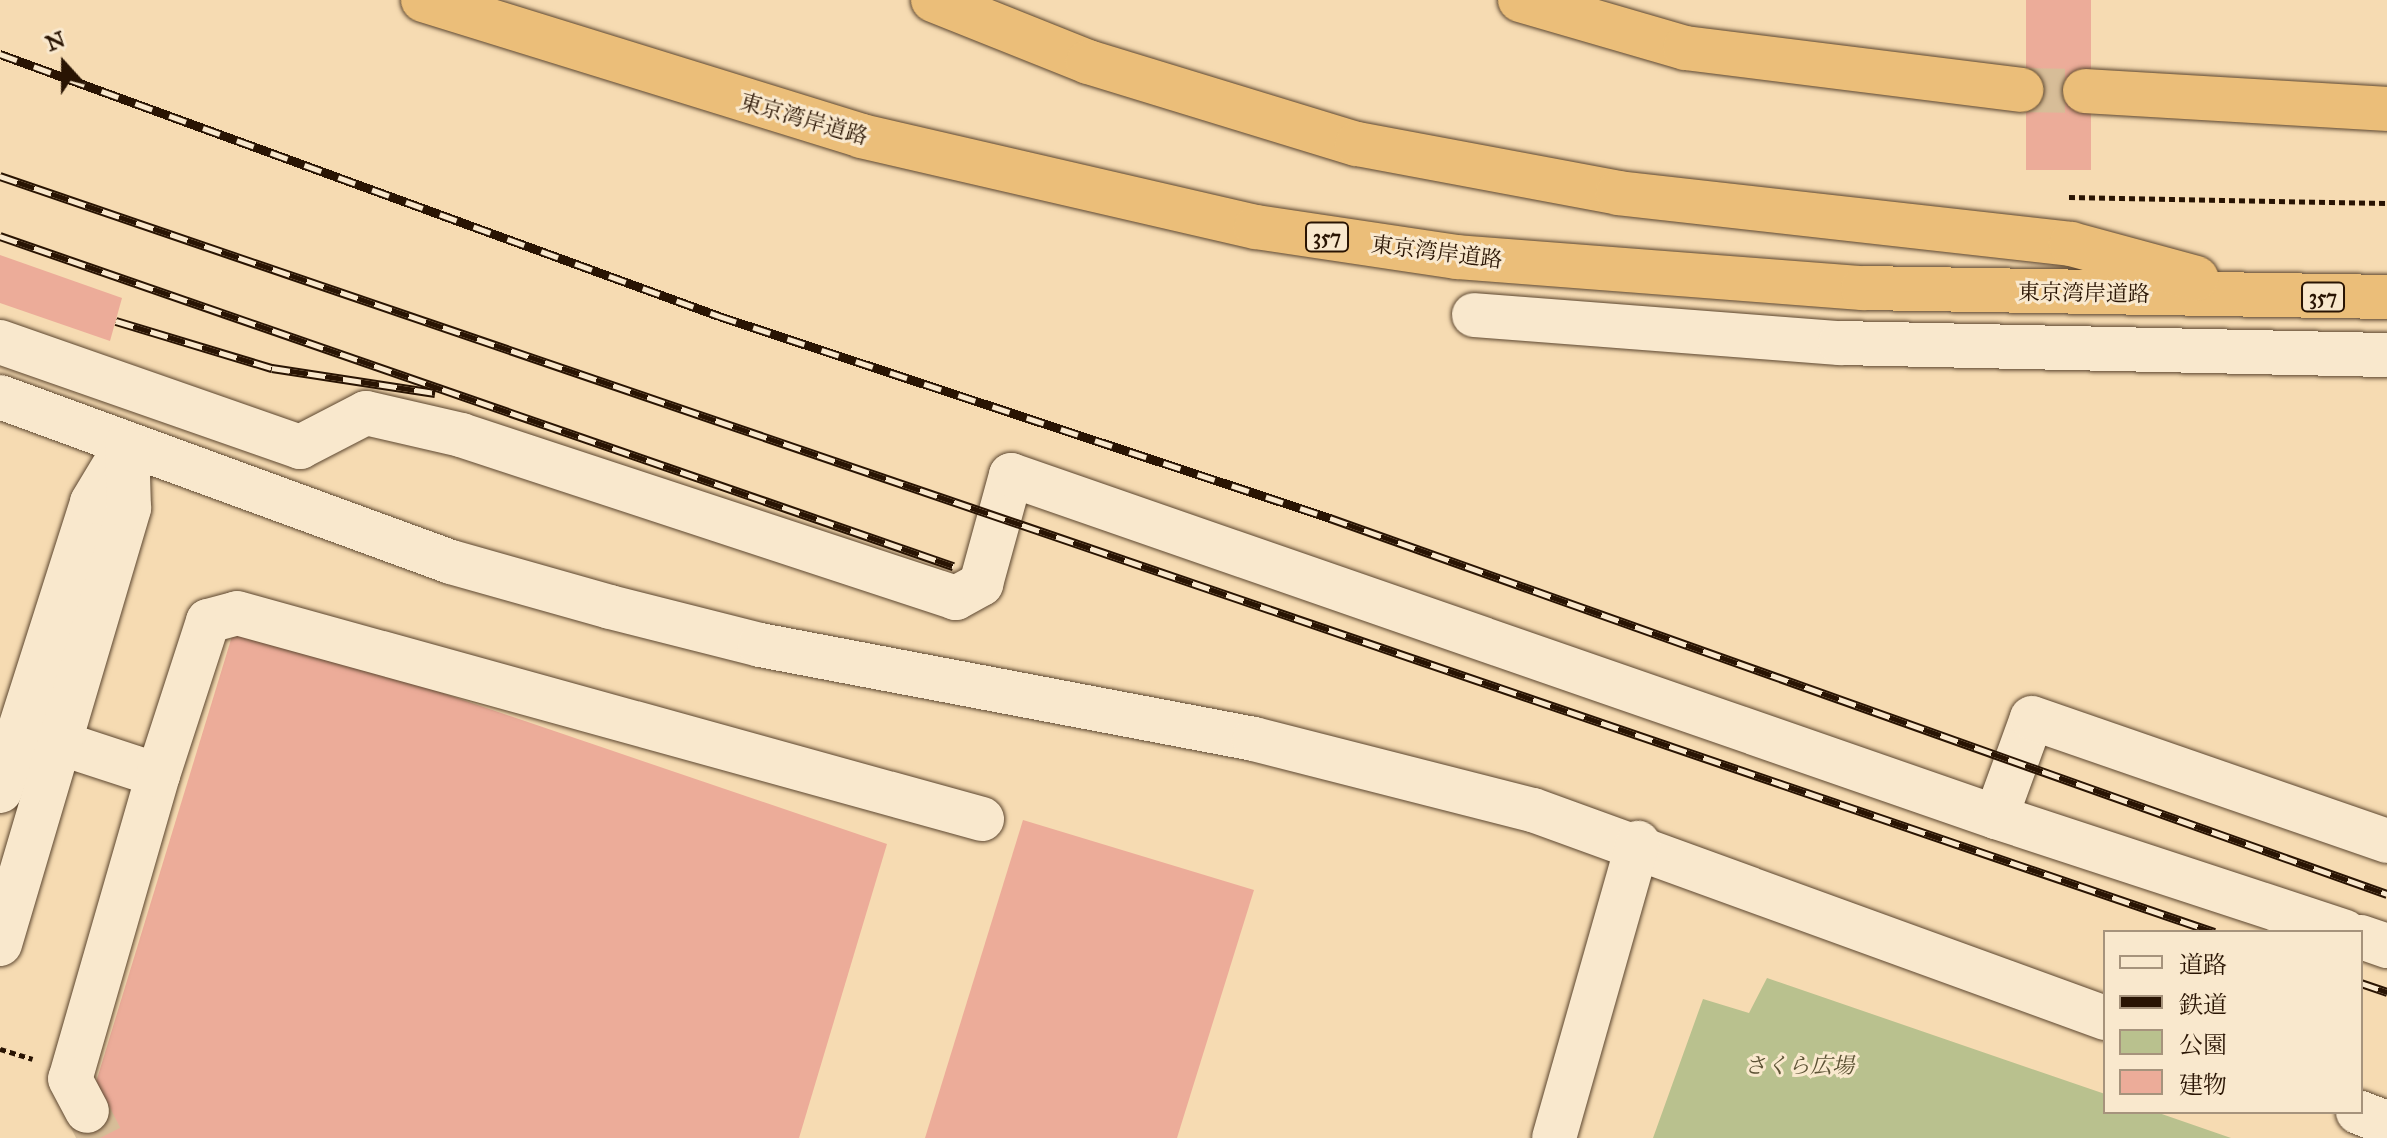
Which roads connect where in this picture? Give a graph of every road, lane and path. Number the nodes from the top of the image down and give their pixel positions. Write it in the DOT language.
graph roads {
  1 [pos="423,0"];
  2 [pos="933,0"];
  3 [pos="1520,0"];
  4 [pos="2021,90"];
  5 [pos="2085,91"];
  6 [pos="2387,109"];
  7 [pos="2052,196"];
  8 [pos="2387,203"];
  9 [pos="2260,296"];
  10 [pos="2387,297"];
  11 [pos="1474,315"];
  12 [pos="0,342"];
  13 [pos="2387,355"];
  14 [pos="0,397"];
  15 [pos="127,444"];
  16 [pos="20,730"];
  17 [pos="63,744"];
  18 [pos="158,775"];
  19 [pos="0,791"];
  20 [pos="1996,817"];
  21 [pos="982,819"];
  22 [pos="2387,841"];
  23 [pos="1638,843"];
  24 [pos="2339,930"];
  25 [pos="2363,938"];
  26 [pos="0,944"];
  27 [pos="2387,946"];
  28 [pos="2103,1017"];
  29 [pos="0,1049"];
  30 [pos="50,1063"];
  31 [pos="87,1111"];
  32 [pos="2363,1114"];
  33 [pos="2387,1123"];
  34 [pos="1554,1138"];
  1 -- 9 [label="highway, 東京湾岸道路 / 357"];
  2 -- 9 [label="highway"];
  3 -- 4 [label="highway"];
  5 -- 6 [label="highway"];
  7 -- 8 [label="path"];
  9 -- 10 [label="highway, 東京湾岸道路 / 357"];
  11 -- 13 [label="street"];
  12 -- 20 [label="street"];
  14 -- 15 [label="street"];
  15 -- 16 [label="street"];
  15 -- 17 [label="street"];
  15 -- 23 [label="street"];
  16 -- 17 [label="street"];
  16 -- 19 [label="street"];
  17 -- 18 [label="street"];
  17 -- 26 [label="street"];
  18 -- 21 [label="street"];
  18 -- 31 [label="street"];
  20 -- 22 [label="street"];
  20 -- 24 [label="street"];
  23 -- 28 [label="street"];
  23 -- 34 [label="street"];
  25 -- 27 [label="street"];
  29 -- 30 [label="path"];
  32 -- 33 [label="street"];
}
